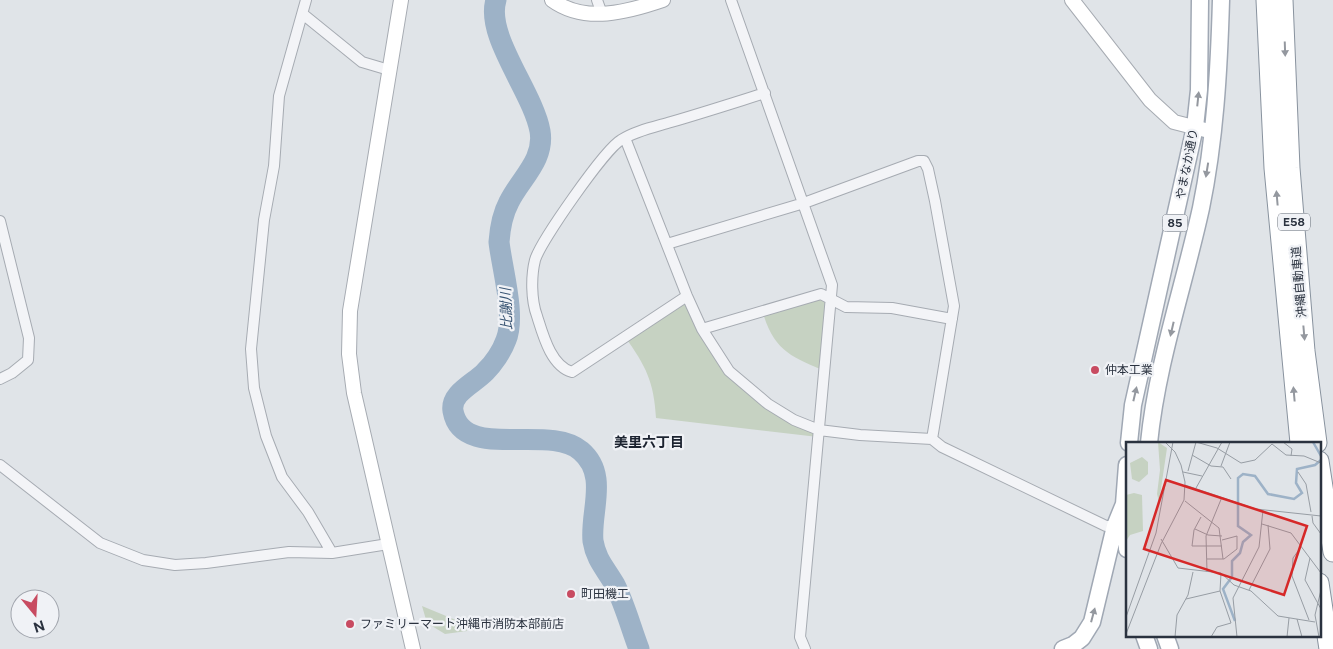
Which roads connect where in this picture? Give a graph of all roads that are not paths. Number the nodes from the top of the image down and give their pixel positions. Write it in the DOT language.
graph roads {
  1 [pos="306,0"];
  2 [pos="401,0"];
  3 [pos="552,0"];
  4 [pos="597,0"];
  5 [pos="663,0"];
  6 [pos="731,0"];
  7 [pos="1072,0"];
  8 [pos="1200,0"];
  9 [pos="1221,0"];
  10 [pos="1266,0"];
  11 [pos="1283,0"];
  12 [pos="602,14"];
  13 [pos="304,15"];
  14 [pos="389,70"];
  15 [pos="765,93"];
  16 [pos="1195,127"];
  17 [pos="1213,132"];
  18 [pos="625,138"];
  19 [pos="804,203"];
  20 [pos="0,221"];
  21 [pos="667,244"];
  22 [pos="687,296"];
  23 [pos="829,297"];
  24 [pos="952,318"];
  25 [pos="702,329"];
  26 [pos="0,379"];
  27 [pos="818,430"];
  28 [pos="932,439"];
  29 [pos="1129,442"];
  30 [pos="1149,442"];
  31 [pos="1300,442"];
  32 [pos="1317,442"];
  33 [pos="0,465"];
  34 [pos="1320,468"];
  35 [pos="1126,478"];
  36 [pos="1124,504"];
  37 [pos="1115,526"];
  38 [pos="1126,534"];
  39 [pos="388,544"];
  40 [pos="1333,552"];
  41 [pos="332,553"];
  42 [pos="1320,590"];
  43 [pos="1144,636"];
  44 [pos="1165,636"];
  45 [pos="413,649"];
  46 [pos="805,649"];
  47 [pos="1063,649"];
  48 [pos="1149,649"];
  49 [pos="1170,649"];
  50 [pos="1329,649"];
  1 -- 13 [label="street"];
  2 -- 14 [label="street"];
  3 -- 12 [label="street"];
  4 -- 12 [label="street"];
  5 -- 12 [label="street"];
  6 -- 15 [label="street"];
  7 -- 16 [label="street"];
  16 -- 8 [label="main road, やまなか通り / 85, one-way"];
  9 -- 17 [label="main road, やまなか通り / 85"];
  31 -- 10 [label="highway, 沖縄自動車道 / E58, one-way"];
  11 -- 32 [label="highway, 沖縄自動車道 / E58, one-way"];
  13 -- 14 [label="street"];
  13 -- 41 [label="street"];
  14 -- 39 [label="street"];
  15 -- 18 [label="street"];
  15 -- 19 [label="street"];
  16 -- 17 [label="street"];
  29 -- 16 [label="main road, やまなか通り / 85, one-way"];
  17 -- 30 [label="main road, やまなか通り / 85, one-way"];
  18 -- 21 [label="street"];
  18 -- 22 [label="street"];
  19 -- 21 [label="street"];
  19 -- 23 [label="street"];
  19 -- 24 [label="street"];
  20 -- 26 [label="street"];
  21 -- 22 [label="street"];
  22 -- 25 [label="street"];
  23 -- 24 [label="street"];
  23 -- 25 [label="street"];
  23 -- 27 [label="street"];
  24 -- 28 [label="street"];
  25 -- 27 [label="street"];
  27 -- 28 [label="street"];
  27 -- 46 [label="street"];
  28 -- 37 [label="street"];
  33 -- 41 [label="street"];
  34 -- 40 [label="highway"];
  35 -- 36 [label="main road"];
  36 -- 37 [label="main road"];
  36 -- 38 [label="main road"];
  47 -- 37 [label="main road, one-way"];
  39 -- 41 [label="street"];
  39 -- 45 [label="street"];
  42 -- 50 [label="highway"];
  43 -- 48 [label="main road"];
  44 -- 49 [label="main road"];
}
